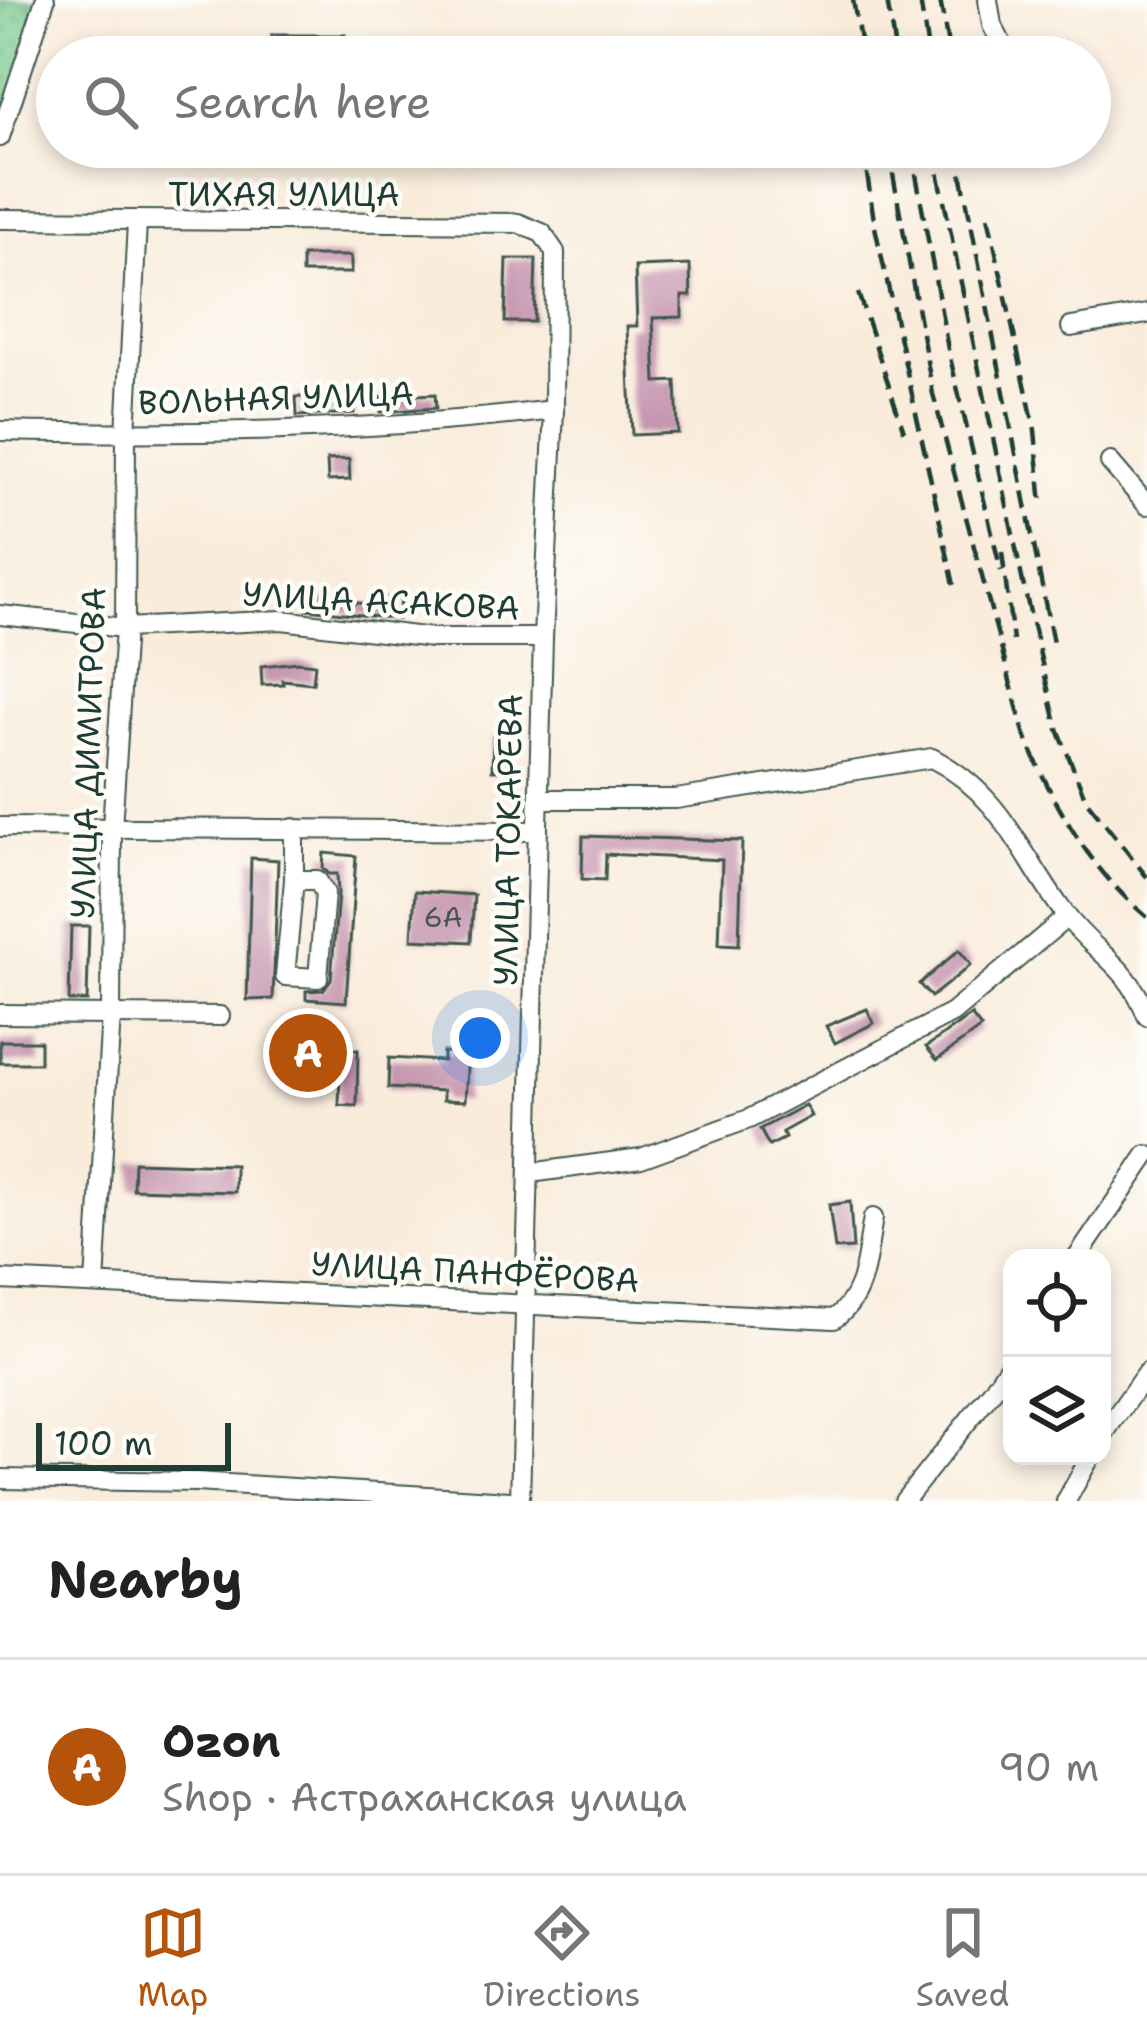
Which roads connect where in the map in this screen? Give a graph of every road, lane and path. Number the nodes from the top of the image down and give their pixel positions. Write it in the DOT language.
graph roads {
  1 [pos="45,0"];
  2 [pos="988,0"];
  3 [pos="998,36"];
  4 [pos="0,136"];
  5 [pos="0,219"];
  6 [pos="137,223"];
  7 [pos="555,252"];
  8 [pos="1147,314"];
  9 [pos="1072,327"];
  10 [pos="554,410"];
  11 [pos="0,430"];
  12 [pos="126,434"];
  13 [pos="1110,462"];
  14 [pos="1147,505"];
  15 [pos="0,616"];
  16 [pos="124,628"];
  17 [pos="543,638"];
  18 [pos="539,799"];
  19 [pos="0,826"];
  20 [pos="112,828"];
  21 [pos="294,828"];
  22 [pos="538,831"];
  23 [pos="294,880"];
  24 [pos="1066,917"];
  25 [pos="0,1014"];
  26 [pos="111,1014"];
  27 [pos="220,1016"];
  28 [pos="1147,1016"];
  29 [pos="1147,1155"];
  30 [pos="530,1173"];
  31 [pos="873,1218"];
  32 [pos="1083,1249"];
  33 [pos="0,1280"];
  34 [pos="95,1284"];
  35 [pos="526,1304"];
  36 [pos="1147,1372"];
  37 [pos="1003,1373"];
  38 [pos="1111,1423"];
  39 [pos="1085,1465"];
  40 [pos="0,1479"];
  41 [pos="510,1501"];
  42 [pos="520,1501"];
  43 [pos="904,1501"];
  44 [pos="918,1501"];
  45 [pos="1066,1501"];
  1 -- 4 [label="street"];
  2 -- 3 [label="street"];
  5 -- 6 [label="street, ТИХАЯ УЛИЦА"];
  6 -- 7 [label="street, ТИХАЯ УЛИЦА"];
  6 -- 12 [label="street, УЛИЦА ДИМИТРОВА"];
  7 -- 10 [label="street, УЛИЦА ТОКАРЕВА"];
  8 -- 9 [label="street"];
  10 -- 12 [label="street, ВОЛЬНАЯ УЛИЦА"];
  10 -- 17 [label="street, УЛИЦА ТОКАРЕВА"];
  11 -- 12 [label="street, ВОЛЬНАЯ УЛИЦА"];
  12 -- 16 [label="street, УЛИЦА ДИМИТРОВА"];
  13 -- 14 [label="street"];
  15 -- 16 [label="street, УЛИЦА АСАКОВА"];
  16 -- 17 [label="street, УЛИЦА АСАКОВА"];
  16 -- 20 [label="street, УЛИЦА ДИМИТРОВА"];
  17 -- 18 [label="street, УЛИЦА ТОКАРЕВА"];
  18 -- 22 [label="street, УЛИЦА ТОКАРЕВА"];
  18 -- 24 [label="street"];
  19 -- 20 [label="street"];
  20 -- 21 [label="street"];
  20 -- 26 [label="street, УЛИЦА ДИМИТРОВА"];
  21 -- 22 [label="street"];
  21 -- 23 [label="street"];
  22 -- 30 [label="street, УЛИЦА ТОКАРЕВА"];
  23 -- 23 [label="street"];
  24 -- 28 [label="street"];
  24 -- 30 [label="street"];
  25 -- 26 [label="street"];
  26 -- 27 [label="street"];
  26 -- 34 [label="street, УЛИЦА ДИМИТРОВА"];
  29 -- 32 [label="street"];
  30 -- 35 [label="street, УЛИЦА ТОКАРЕВА"];
  31 -- 35 [label="street, УЛИЦА ПАНФЁРОВА"];
  33 -- 34 [label="street, УЛИЦА ПАНФЁРОВА"];
  34 -- 35 [label="street, УЛИЦА ПАНФЁРОВА"];
  35 -- 42 [label="street, УЛИЦА ТОКАРЕВА"];
  36 -- 38 [label="street"];
  37 -- 43 [label="street"];
  39 -- 45 [label="street"];
  40 -- 41 [label="street"];
  43 -- 44 [label="street"];
}
